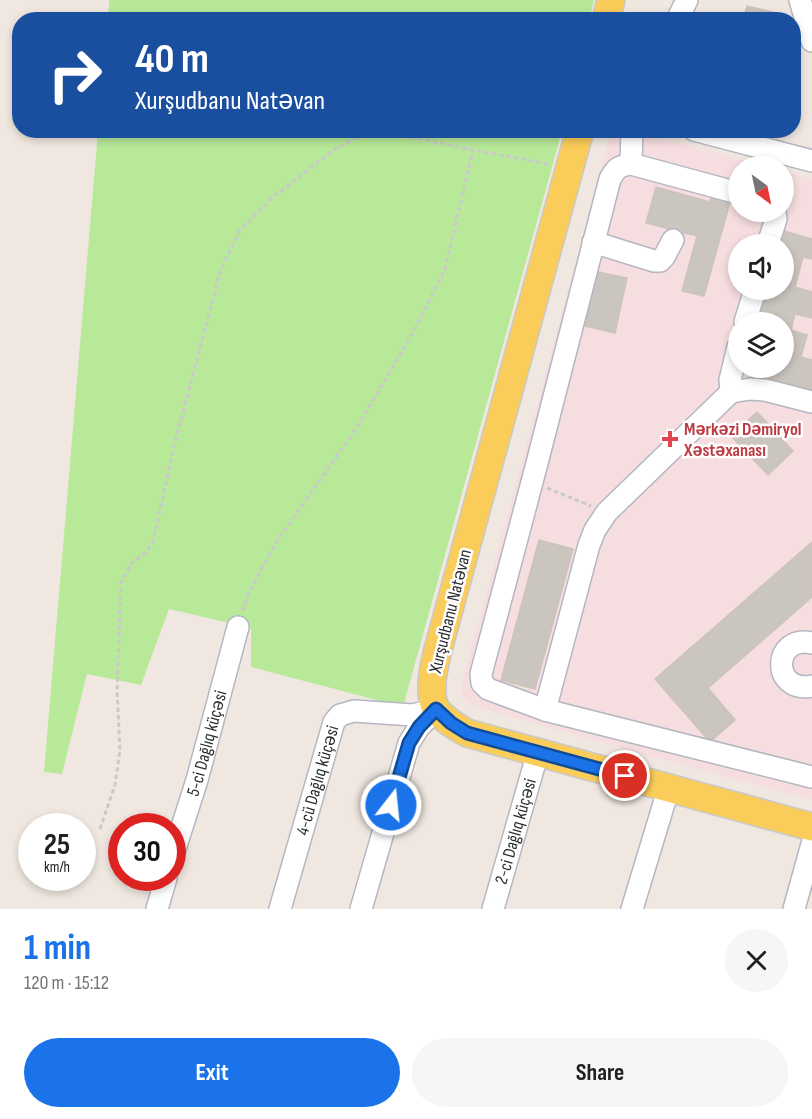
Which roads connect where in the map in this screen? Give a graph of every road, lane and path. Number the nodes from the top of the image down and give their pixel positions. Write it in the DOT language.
graph roads {
  1 [pos="800,0"];
  2 [pos="812,41"];
  3 [pos="356,138"];
  4 [pos="416,138"];
  5 [pos="578,138"];
  6 [pos="633,138"];
  7 [pos="729,138"];
  8 [pos="473,150"];
  9 [pos="811,157"];
  10 [pos="631,164"];
  11 [pos="570,168"];
  12 [pos="728,189"];
  13 [pos="673,240"];
  14 [pos="593,242"];
  15 [pos="730,378"];
  16 [pos="731,392"];
  17 [pos="812,402"];
  18 [pos="532,481"];
  19 [pos="607,512"];
  20 [pos="238,627"];
  21 [pos="812,643"];
  22 [pos="812,686"];
  23 [pos="436,709"];
  24 [pos="545,710"];
  25 [pos="538,752"];
  26 [pos="812,777"];
  27 [pos="669,788"];
  28 [pos="186,814"];
  29 [pos="812,827"];
  30 [pos="100,829"];
  31 [pos="812,844"];
  32 [pos="162,891"];
  33 [pos="156,909"];
  34 [pos="280,909"];
  35 [pos="361,909"];
  36 [pos="493,909"];
  37 [pos="632,909"];
  38 [pos="794,909"];
  1 -- 2 [label="street"];
  3 -- 30 [label="path"];
  4 -- 8 [label="path"];
  5 -- 11 [label="main road, Xurşudbanu Natəvan"];
  6 -- 10 [label="street"];
  7 -- 9 [label="street"];
  8 -- 11 [label="path"];
  8 -- 20 [label="path"];
  10 -- 12 [label="street"];
  10 -- 14 [label="street"];
  11 -- 23 [label="main road, Xurşudbanu Natəvan"];
  13 -- 14 [label="street"];
  14 -- 18 [label="street"];
  15 -- 16 [label="street"];
  16 -- 17 [label="street"];
  16 -- 19 [label="street"];
  18 -- 19 [label="path"];
  18 -- 24 [label="street"];
  19 -- 24 [label="street"];
  20 -- 28 [label="street, 5-ci Dağlıq küçəsi"];
  21 -- 22 [label="street"];
  23 -- 25 [label="main road"];
  23 -- 34 [label="street, 4-cü Dağlıq küçəsi"];
  23 -- 35 [label="street"];
  24 -- 26 [label="street"];
  25 -- 27 [label="main road"];
  25 -- 36 [label="street, 2-ci Dağlıq küçəsi"];
  27 -- 29 [label="main road"];
  27 -- 37 [label="street"];
  31 -- 38 [label="street"];
  32 -- 33 [label="street"];
}
